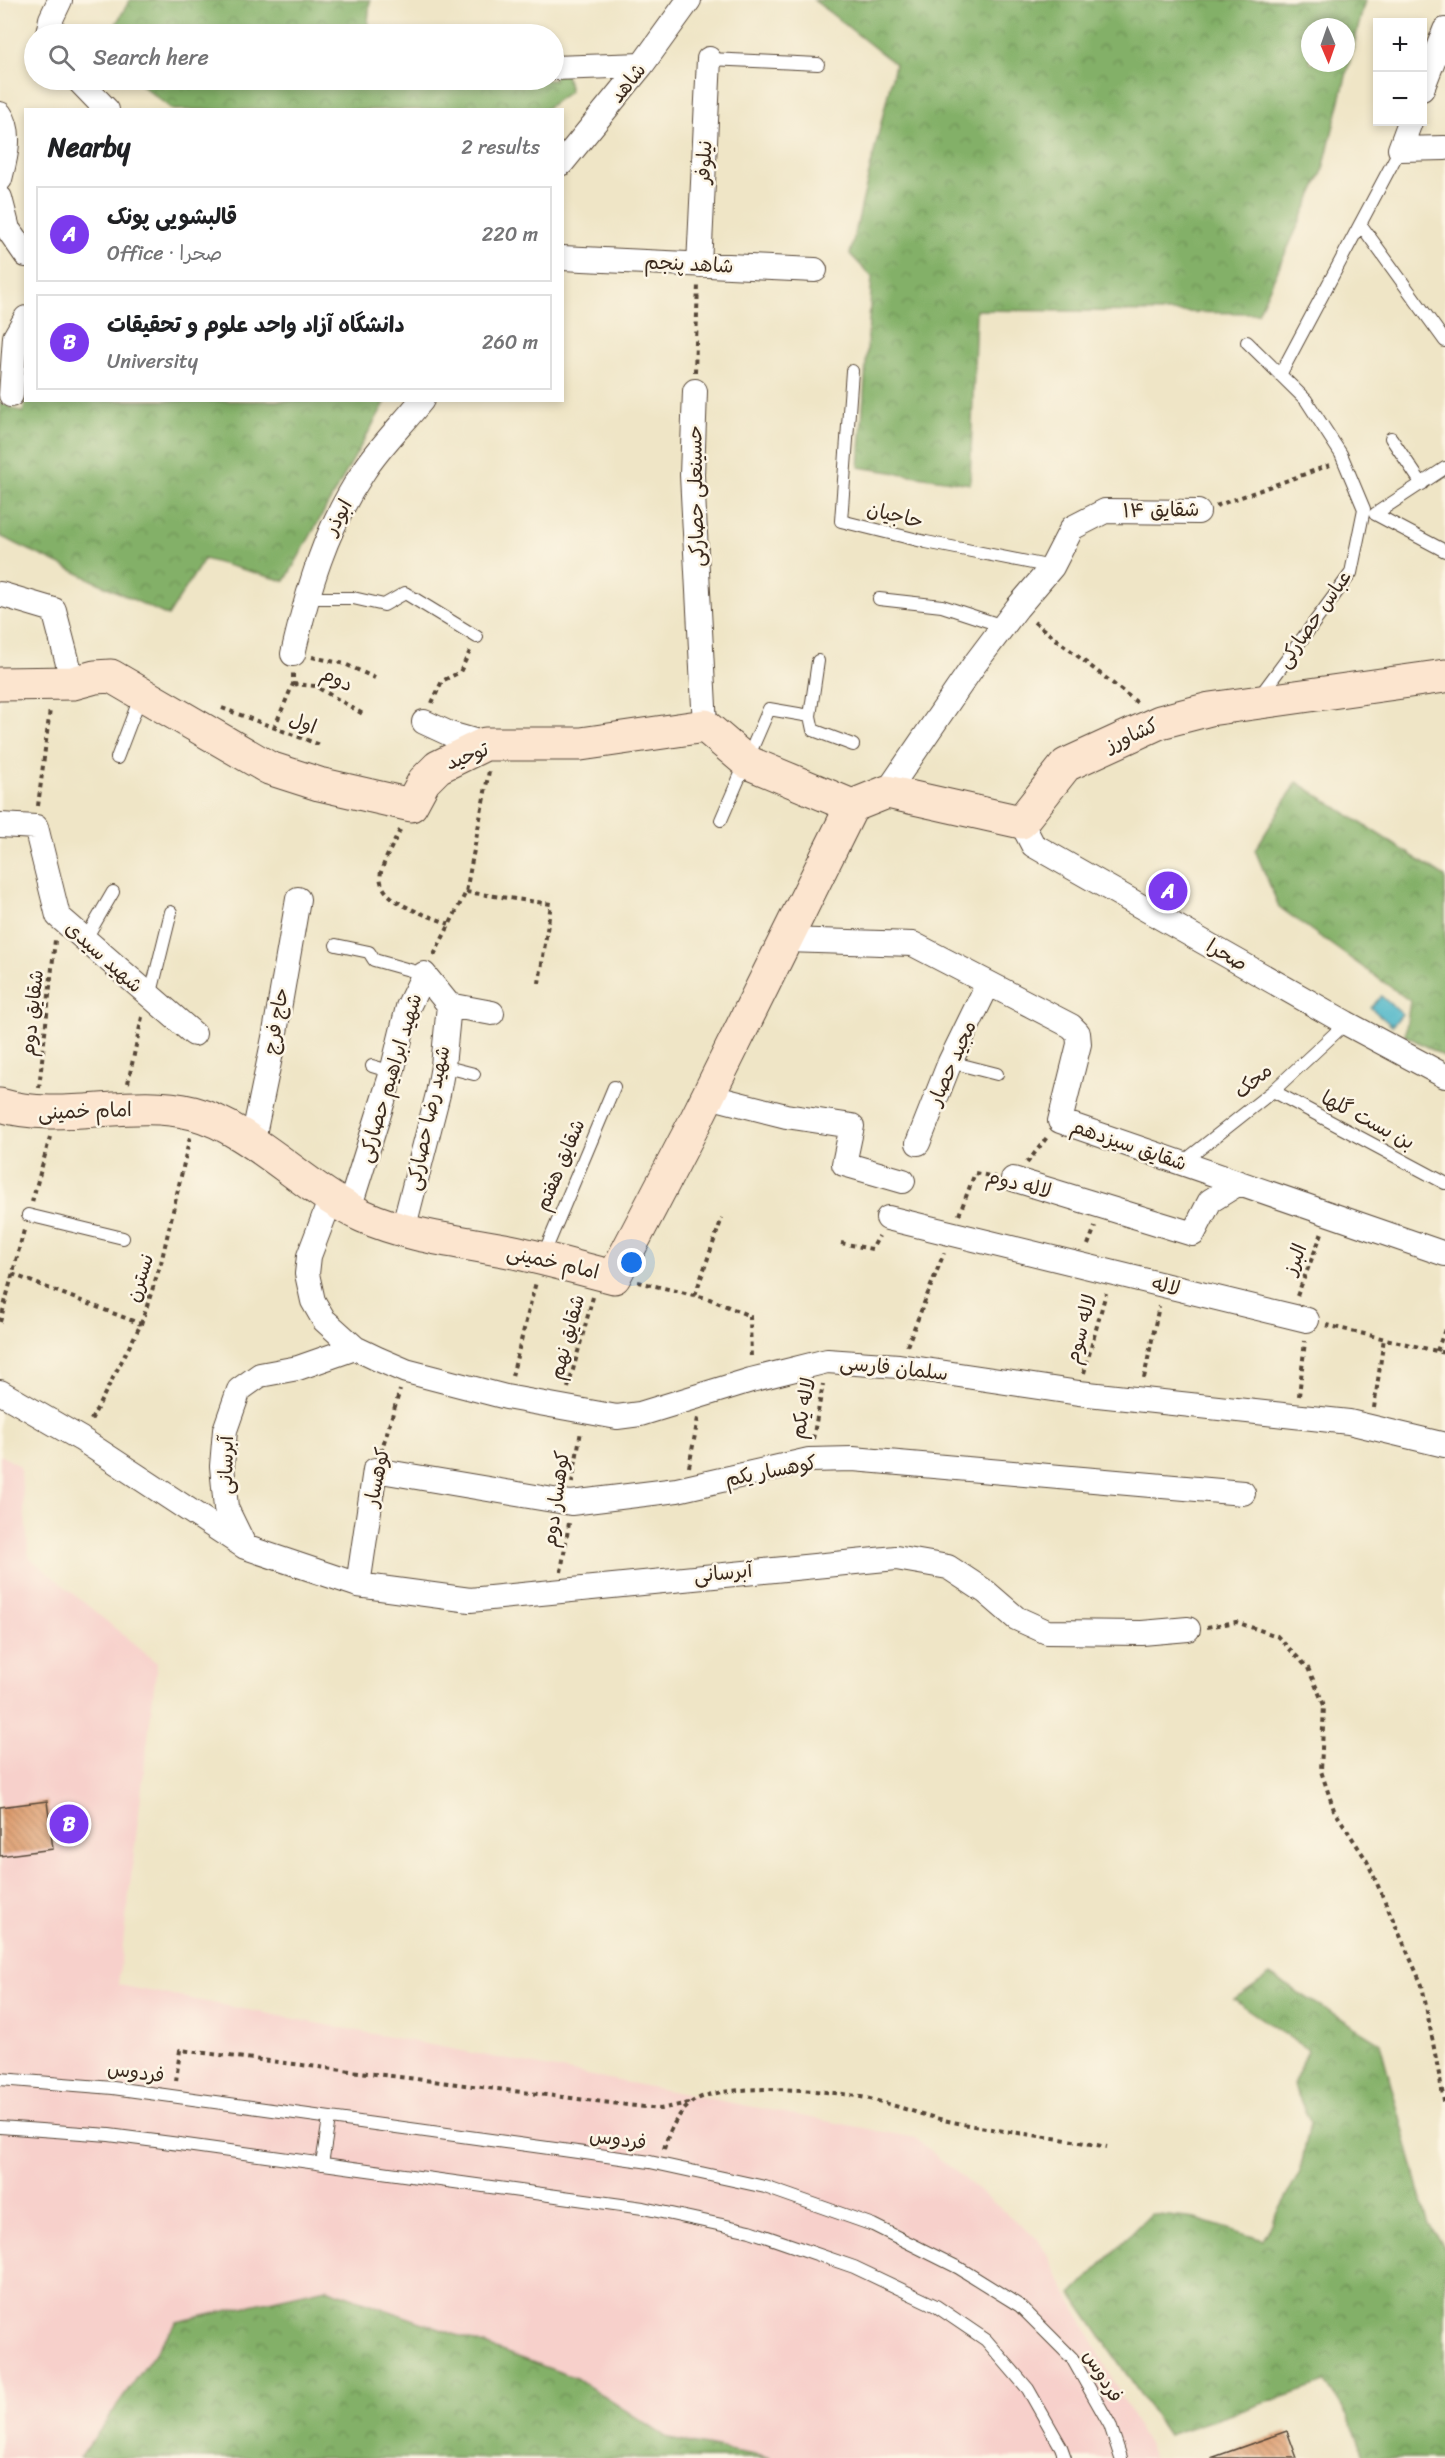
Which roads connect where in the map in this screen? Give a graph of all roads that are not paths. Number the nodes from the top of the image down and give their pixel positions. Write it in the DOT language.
graph roads {
  1 [pos="60,0"];
  2 [pos="689,0"];
  3 [pos="50,24"];
  4 [pos="1445,30"];
  5 [pos="709,59"];
  6 [pos="818,63"];
  7 [pos="642,65"];
  8 [pos="564,68"];
  9 [pos="1427,76"];
  10 [pos="88,90"];
  11 [pos="105,108"];
  12 [pos="0,114"];
  13 [pos="1409,126"];
  14 [pos="1445,148"];
  15 [pos="1400,149"];
  16 [pos="564,161"];
  17 [pos="0,179"];
  18 [pos="0,198"];
  19 [pos="1361,225"];
  20 [pos="24,252"];
  21 [pos="564,258"];
  22 [pos="699,265"];
  23 [pos="815,270"];
  24 [pos="24,321"];
  25 [pos="1445,341"];
  26 [pos="1247,342"];
  27 [pos="852,371"];
  28 [pos="1280,375"];
  29 [pos="695,391"];
  30 [pos="10,395"];
  31 [pos="420,402"];
  32 [pos="1391,438"];
  33 [pos="1445,468"];
  34 [pos="1422,484"];
  35 [pos="1198,512"];
  36 [pos="1445,551"];
  37 [pos="1052,567"];
  38 [pos="0,594"];
  39 [pos="306,598"];
  40 [pos="879,599"];
  41 [pos="1010,617"];
  42 [pos="477,637"];
  43 [pos="293,654"];
  44 [pos="818,661"];
  45 [pos="1445,676"];
  46 [pos="63,683"];
  47 [pos="0,684"];
  48 [pos="141,694"];
  49 [pos="1255,703"];
  50 [pos="810,716"];
  51 [pos="424,722"];
  52 [pos="705,726"];
  53 [pos="489,744"];
  54 [pos="853,744"];
  55 [pos="117,758"];
  56 [pos="747,762"];
  57 [pos="887,792"];
  58 [pos="852,806"];
  59 [pos="721,820"];
  60 [pos="1021,822"];
  61 [pos="0,825"];
  62 [pos="113,892"];
  63 [pos="298,899"];
  64 [pos="171,912"];
  65 [pos="86,940"];
  66 [pos="786,940"];
  67 [pos="336,945"];
  68 [pos="424,974"];
  69 [pos="988,984"];
  70 [pos="148,996"];
  71 [pos="449,1005"];
  72 [pos="492,1013"];
  73 [pos="1346,1023"];
  74 [pos="194,1034"];
  75 [pos="950,1062"];
  76 [pos="443,1066"];
  77 [pos="474,1074"];
  78 [pos="997,1074"];
  79 [pos="1445,1076"];
  80 [pos="614,1087"];
  81 [pos="1274,1091"];
  82 [pos="708,1096"];
  83 [pos="0,1105"];
  84 [pos="918,1143"];
  85 [pos="252,1144"];
  86 [pos="1182,1163"];
  87 [pos="1013,1179"];
  88 [pos="903,1181"];
  89 [pos="1239,1183"];
  90 [pos="1445,1183"];
  91 [pos="340,1203"];
  92 [pos="28,1215"];
  93 [pos="888,1218"];
  94 [pos="403,1230"];
  95 [pos="123,1238"];
  96 [pos="1445,1254"];
  97 [pos="542,1257"];
  98 [pos="1298,1318"];
  99 [pos="355,1348"];
  100 [pos="0,1392"];
  101 [pos="1445,1445"];
  102 [pos="375,1470"];
  103 [pos="1243,1493"];
  104 [pos="245,1547"];
  105 [pos="358,1585"];
  106 [pos="1188,1629"];
  107 [pos="0,2079"];
  108 [pos="329,2119"];
  109 [pos="0,2127"];
  110 [pos="322,2164"];
  111 [pos="1065,2458"];
  112 [pos="1121,2458"];
  1 -- 3 [label="street"];
  2 -- 7 [label="street, شاهد"];
  4 -- 9 [label="street"];
  5 -- 6 [label="lane"];
  5 -- 22 [label="street, نیلوفر"];
  7 -- 8 [label="street"];
  7 -- 16 [label="street, شاهد"];
  10 -- 11 [label="street"];
  12 -- 17 [label="street"];
  13 -- 15 [label="street"];
  14 -- 15 [label="street"];
  15 -- 19 [label="lane"];
  18 -- 20 [label="street"];
  19 -- 25 [label="lane"];
  19 -- 28 [label="lane"];
  21 -- 22 [label="street, شاهد پنجم"];
  22 -- 23 [label="street, شاهد پنجم"];
  24 -- 30 [label="street"];
  26 -- 28 [label="lane, عباس حصارکی"];
  27 -- 37 [label="lane, حاجیان"];
  28 -- 49 [label="lane, عباس حصارکی"];
  29 -- 52 [label="street, حسینعلی حصارکی"];
  31 -- 39 [label="street, ابوذر"];
  32 -- 34 [label="lane"];
  33 -- 34 [label="lane"];
  34 -- 36 [label="lane"];
  35 -- 37 [label="street, شقایق ۱۴"];
  37 -- 41 [label="street, شقایق ۱۴"];
  38 -- 46 [label="street"];
  39 -- 42 [label="lane"];
  39 -- 43 [label="street, ابوذر"];
  40 -- 41 [label="lane"];
  41 -- 57 [label="street, شقایق ۱۴"];
  44 -- 50 [label="lane"];
  45 -- 49 [label="street, کشاورز"];
  46 -- 47 [label="street"];
  46 -- 48 [label="street"];
  48 -- 53 [label="street, توحید"];
  48 -- 55 [label="lane"];
  49 -- 60 [label="street, کشاورز"];
  50 -- 54 [label="lane"];
  50 -- 56 [label="lane"];
  51 -- 53 [label="street"];
  52 -- 53 [label="street, توحید"];
  52 -- 56 [label="street"];
  56 -- 58 [label="street"];
  56 -- 59 [label="lane"];
  57 -- 58 [label="street"];
  57 -- 60 [label="street"];
  58 -- 66 [label="street, امام خمینی"];
  60 -- 73 [label="street, صحرا"];
  61 -- 65 [label="street, شهید سیدی"];
  62 -- 65 [label="lane"];
  63 -- 85 [label="street, حاج فرج"];
  64 -- 70 [label="lane"];
  65 -- 70 [label="street, شهید سیدی"];
  66 -- 69 [label="street, شقایق سیزدهم"];
  66 -- 82 [label="street, امام خمینی"];
  67 -- 68 [label="lane"];
  68 -- 71 [label="street"];
  68 -- 91 [label="street, شهید ابراهیم حصارکی"];
  69 -- 75 [label="street, مجید حصار"];
  69 -- 86 [label="street, شقایق سیزدهم"];
  70 -- 74 [label="street, شهید سیدی"];
  71 -- 72 [label="street"];
  71 -- 76 [label="street, شهید رضا حصارکی"];
  73 -- 79 [label="street, صحرا"];
  73 -- 81 [label="lane, محک"];
  75 -- 78 [label="lane"];
  75 -- 84 [label="street, مجید حصار"];
  76 -- 77 [label="lane"];
  76 -- 94 [label="street, شهید رضا حصارکی"];
  80 -- 97 [label="lane, شقایق هفتم"];
  81 -- 86 [label="lane, محک"];
  81 -- 90 [label="lane, بن بست گلها"];
  82 -- 88 [label="street"];
  82 -- 97 [label="street, امام خمینی"];
  83 -- 85 [label="street, امام خمینی"];
  85 -- 91 [label="street, امام خمینی"];
  86 -- 89 [label="street, شقایق سیزدهم"];
  87 -- 89 [label="street, لاله دوم"];
  89 -- 96 [label="street, شقایق سیزدهم"];
  91 -- 94 [label="street, امام خمینی"];
  91 -- 99 [label="street"];
  92 -- 95 [label="lane"];
  93 -- 98 [label="street, لاله"];
  94 -- 97 [label="street, امام خمینی"];
  99 -- 101 [label="street, سلمان فارسی"];
  99 -- 104 [label="street, آبرسانی"];
  100 -- 104 [label="street, آبرسانی"];
  102 -- 103 [label="street, کوهسار یکم"];
  102 -- 105 [label="street, کوهسار"];
  104 -- 105 [label="street, آبرسانی"];
  105 -- 106 [label="street, آبرسانی"];
  107 -- 108 [label="lane, فردوس"];
  108 -- 110 [label="lane"];
  108 -- 112 [label="lane, فردوس"];
  109 -- 110 [label="lane"];
  110 -- 111 [label="lane"];
}
